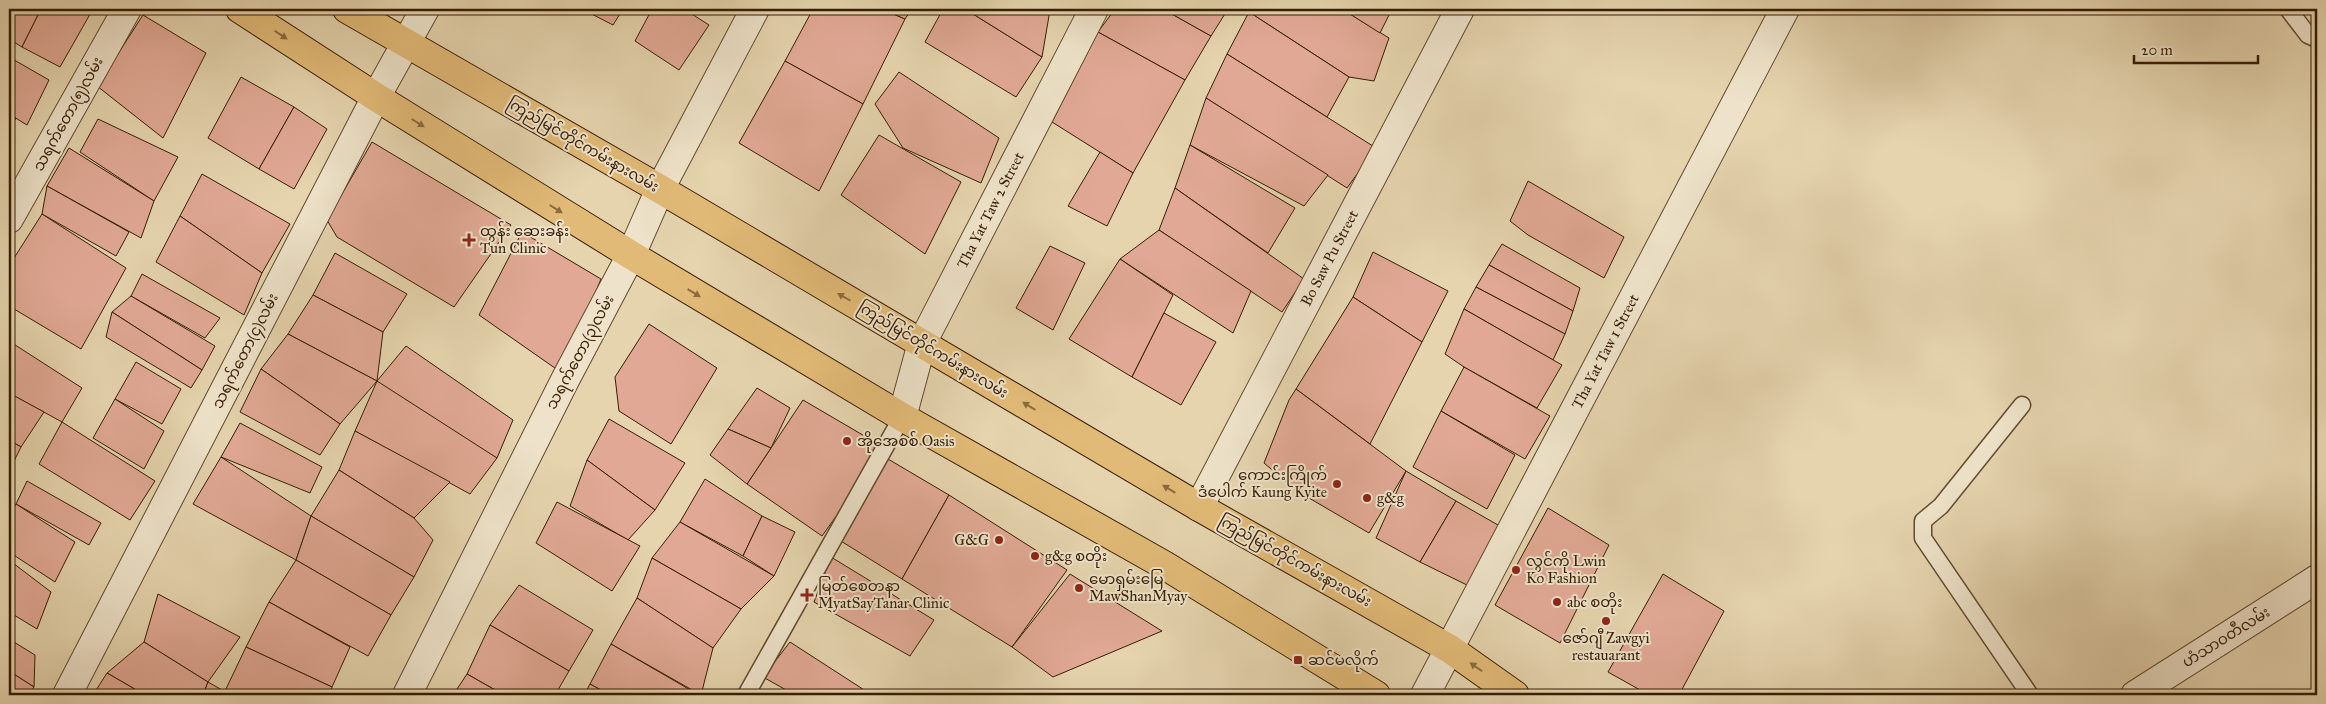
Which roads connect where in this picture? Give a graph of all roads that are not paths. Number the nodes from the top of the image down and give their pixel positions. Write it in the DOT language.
graph roads {
  1 [pos="127,9"];
  2 [pos="240,9"];
  3 [pos="347,9"];
  4 [pos="425,9"];
  5 [pos="754,9"];
  6 [pos="1094,9"];
  7 [pos="1460,9"];
  8 [pos="1785,9"];
  9 [pos="2288,9"];
  10 [pos="2317,39"];
  11 [pos="406,44"];
  12 [pos="376,97"];
  13 [pos="660,189"];
  14 [pos="9,219"];
  15 [pos="631,256"];
  16 [pos="922,343"];
  17 [pos="2022,405"];
  18 [pos="902,417"];
  19 [pos="1199,507"];
  20 [pos="2317,579"];
  21 [pos="1450,648"];
  22 [pos="67,695"];
  23 [pos="407,695"];
  24 [pos="746,695"];
  25 [pos="1376,695"];
  26 [pos="1426,695"];
  27 [pos="1515,695"];
  28 [pos="2030,695"];
  29 [pos="2135,695"];
  1 -- 14 [label="street, သရက်တော(၅)လမ်း"];
  2 -- 12 [label="main road, one-way"];
  3 -- 11 [label="main road, ကြည်မြင်တိုင်ကမ်းနားလမ်း"];
  4 -- 11 [label="street, သရက်တော(၄)လမ်း"];
  5 -- 13 [label="street, သရက်တော(၃)လမ်း"];
  6 -- 16 [label="street, Tha Yat Taw 2 Street"];
  7 -- 19 [label="street, Bo Saw Pu Street"];
  8 -- 21 [label="street, Tha Yat Taw 1 Street"];
  9 -- 10 [label="lane"];
  11 -- 12 [label="street, သရက်တော(၄)လမ်း"];
  11 -- 13 [label="main road, ကြည်မြင်တိုင်ကမ်းနားလမ်း"];
  12 -- 15 [label="main road, one-way"];
  12 -- 22 [label="street, သရက်တော(၄)လမ်း"];
  13 -- 15 [label="street, သရက်တော(၃)လမ်း"];
  16 -- 13 [label="main road, ကြည်မြင်တိုင်ကမ်းနားလမ်း, one-way"];
  15 -- 18 [label="main road, one-way"];
  15 -- 23 [label="street, သရက်တော(၃)လမ်း"];
  16 -- 18 [label="street, Tha Yat Taw 2 Street"];
  19 -- 16 [label="main road, ကြည်မြင်တိုင်ကမ်းနားလမ်း, one-way"];
  17 -- 28 [label="lane"];
  18 -- 24 [label="lane"];
  18 -- 25 [label="main road"];
  19 -- 21 [label="main road, ကြည်မြင်တိုင်ကမ်းနားလမ်း"];
  20 -- 29 [label="street, ဟံသာဝတီလမ်း"];
  21 -- 26 [label="street, Tha Yat Taw 1 Street"];
  27 -- 21 [label="main road, ကြည်မြင်တိုင်ကမ်းနားလမ်း, one-way"];
}
